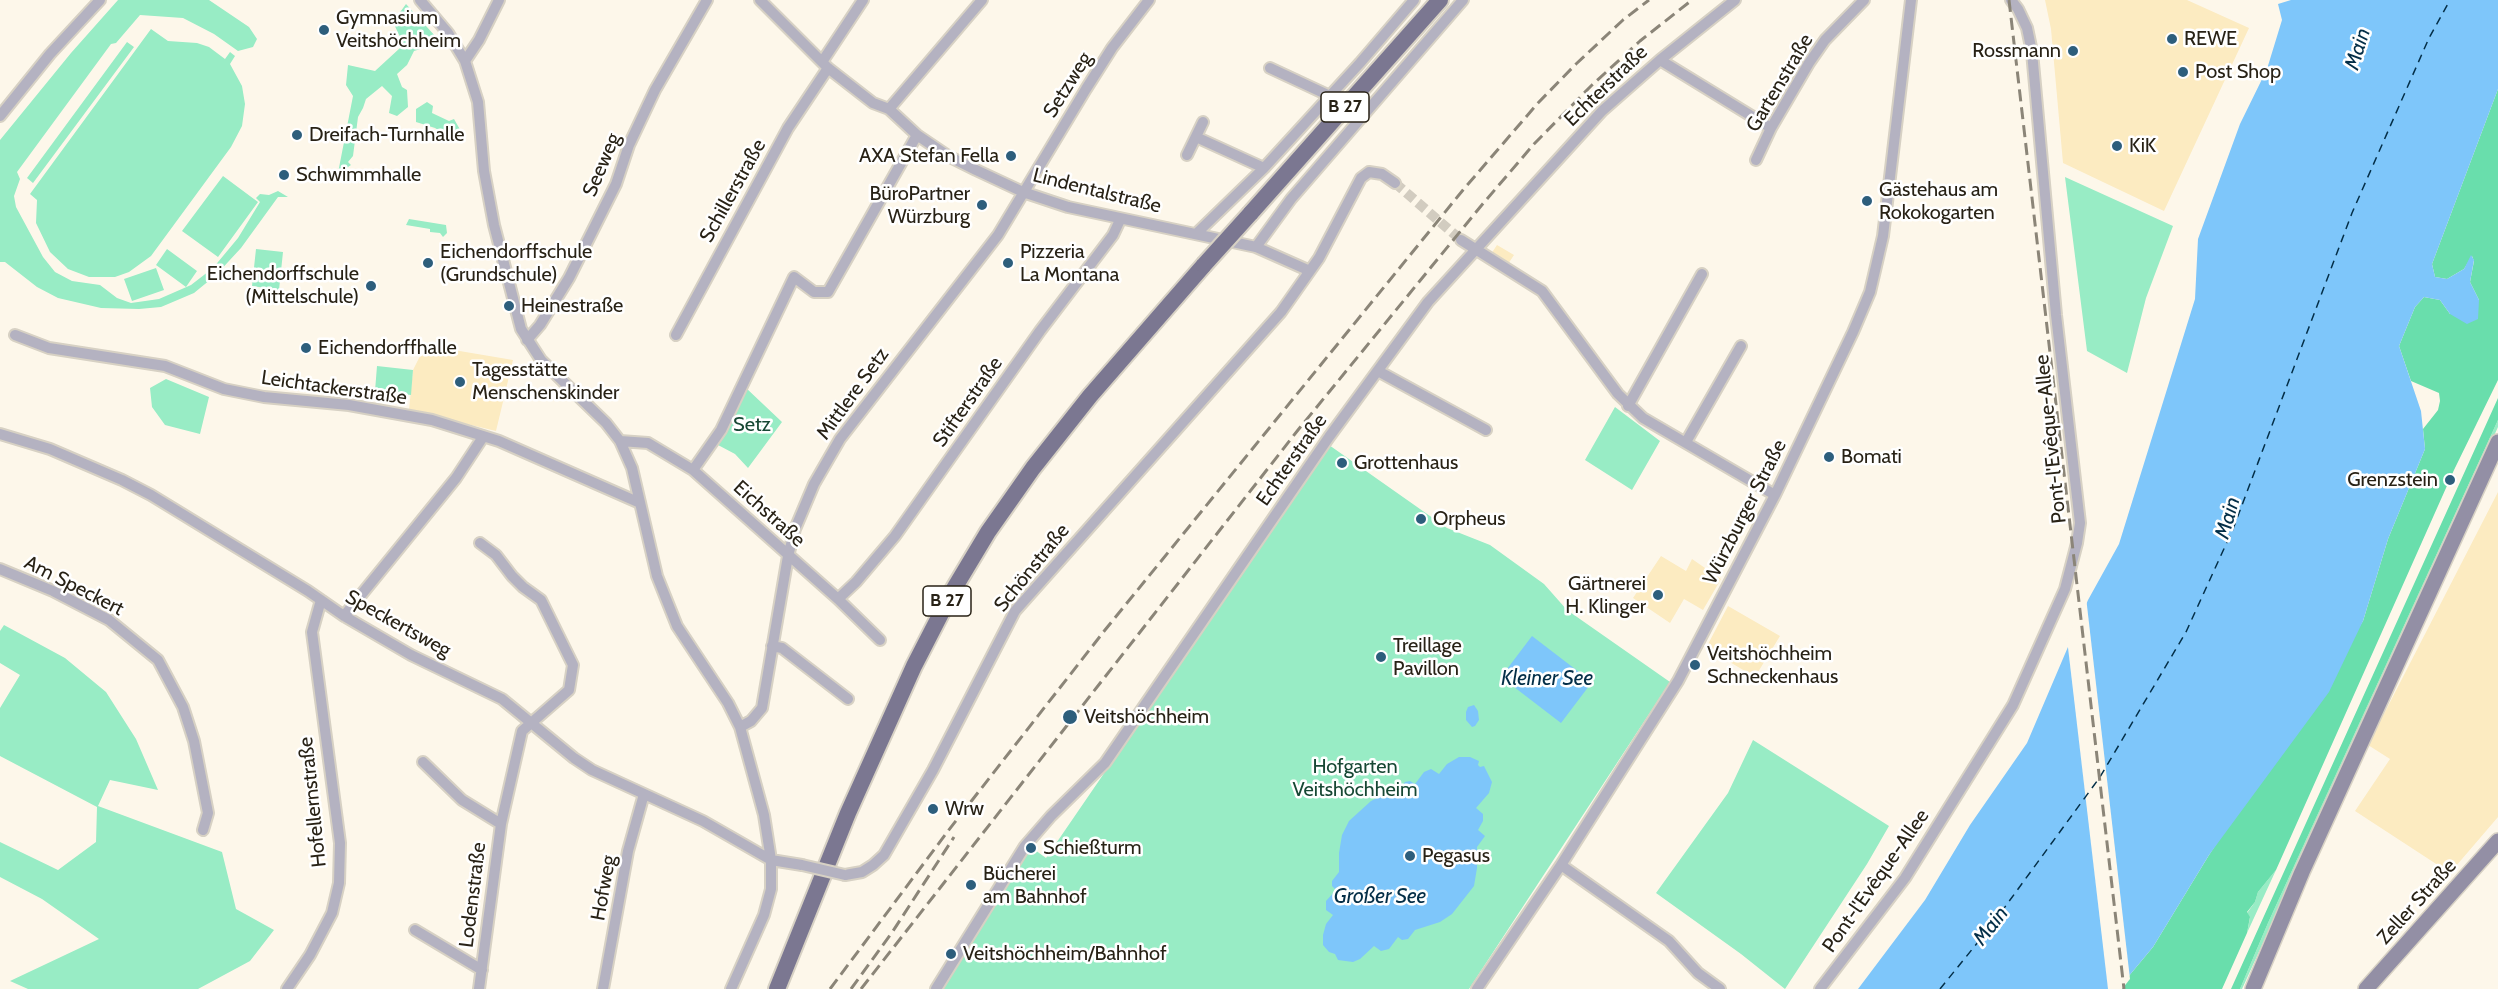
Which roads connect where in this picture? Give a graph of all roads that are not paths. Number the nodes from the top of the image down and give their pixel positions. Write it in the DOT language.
graph roads {
  1 [pos="100,0"];
  2 [pos="420,0"];
  3 [pos="499,0"];
  4 [pos="760,0"];
  5 [pos="863,0"];
  6 [pos="982,0"];
  7 [pos="1149,0"];
  8 [pos="1414,0"];
  9 [pos="1440,0"];
  10 [pos="1463,0"];
  11 [pos="1735,0"];
  12 [pos="1864,0"];
  13 [pos="1911,0"];
  14 [pos="2011,0"];
  15 [pos="705,1"];
  16 [pos="1660,60"];
  17 [pos="465,61"];
  18 [pos="825,65"];
  19 [pos="1270,68"];
  20 [pos="1330,96"];
  21 [pos="889,109"];
  22 [pos="0,116"];
  23 [pos="1203,122"];
  24 [pos="1772,128"];
  25 [pos="917,135"];
  26 [pos="1196,137"];
  27 [pos="1187,155"];
  28 [pos="1756,160"];
  29 [pos="1264,168"];
  30 [pos="1395,183"];
  31 [pos="1023,192"];
  32 [pos="1120,220"];
  33 [pos="1197,233"];
  34 [pos="1461,240"];
  35 [pos="1256,247"];
  36 [pos="1474,250"];
  37 [pos="1310,271"];
  38 [pos="1702,274"];
  39 [pos="15,335"];
  40 [pos="676,335"];
  41 [pos="527,340"];
  42 [pos="1741,346"];
  43 [pos="1378,371"];
  44 [pos="1628,406"];
  45 [pos="1486,430"];
  46 [pos="0,434"];
  47 [pos="483,437"];
  48 [pos="620,441"];
  49 [pos="1686,442"];
  50 [pos="2498,442"];
  51 [pos="693,470"];
  52 [pos="1775,495"];
  53 [pos="640,503"];
  54 [pos="480,543"];
  55 [pos="788,556"];
  56 [pos="0,569"];
  57 [pos="838,599"];
  58 [pos="321,600"];
  59 [pos="344,616"];
  60 [pos="880,640"];
  61 [pos="772,646"];
  62 [pos="848,699"];
  63 [pos="530,723"];
  64 [pos="740,727"];
  65 [pos="423,762"];
  66 [pos="644,794"];
  67 [pos="501,824"];
  68 [pos="203,830"];
  69 [pos="2498,841"];
  70 [pos="771,860"];
  71 [pos="1561,865"];
  72 [pos="415,930"];
  73 [pos="482,970"];
  74 [pos="2255,987"];
  75 [pos="287,989"];
  76 [pos="479,989"];
  77 [pos="603,989"];
  78 [pos="731,989"];
  79 [pos="777,989"];
  80 [pos="936,989"];
  81 [pos="1477,989"];
  82 [pos="1720,989"];
  83 [pos="1820,989"];
  84 [pos="2366,989"];
  1 -- 22 [label="street"];
  2 -- 17 [label="street"];
  3 -- 17 [label="street"];
  4 -- 18 [label="street, Lindentalstraße"];
  5 -- 18 [label="street"];
  6 -- 21 [label="street"];
  7 -- 31 [label="street, Setzweg"];
  8 -- 20 [label="street"];
  9 -- 79 [label="main road, B 27, bridge"];
  10 -- 35 [label="street"];
  11 -- 16 [label="street, Echterstraße"];
  12 -- 24 [label="street, Gartenstraße"];
  13 -- 52 [label="street, Würzburger Straße"];
  14 -- 83 [label="street, Pont-l'Evêque-Allee"];
  15 -- 41 [label="street, Seeweg"];
  16 -- 24 [label="street"];
  16 -- 36 [label="street, Echterstraße"];
  17 -- 41 [label="street"];
  18 -- 21 [label="street, Lindentalstraße"];
  18 -- 40 [label="street, Schillerstraße"];
  19 -- 20 [label="street"];
  20 -- 29 [label="street"];
  21 -- 25 [label="street, Lindentalstraße"];
  23 -- 26 [label="street"];
  24 -- 28 [label="street, Gartenstraße"];
  25 -- 31 [label="street, Lindentalstraße"];
  25 -- 51 [label="street"];
  26 -- 27 [label="street"];
  26 -- 29 [label="street"];
  29 -- 33 [label="street"];
  30 -- 37 [label="street, Schönstraße"];
  31 -- 32 [label="street, Lindentalstraße"];
  31 -- 55 [label="street, Mittlere Setz"];
  32 -- 33 [label="street, Lindentalstraße"];
  32 -- 57 [label="street, Stifterstraße"];
  33 -- 35 [label="street, Lindentalstraße"];
  34 -- 36 [label="street"];
  35 -- 37 [label="street"];
  36 -- 43 [label="street, Echterstraße"];
  36 -- 44 [label="street"];
  37 -- 70 [label="street, Schönstraße, bridge"];
  38 -- 44 [label="street"];
  39 -- 47 [label="street, Leichtackerstraße"];
  41 -- 48 [label="street"];
  42 -- 49 [label="street"];
  43 -- 45 [label="street"];
  43 -- 80 [label="street, Echterstraße"];
  44 -- 49 [label="street"];
  46 -- 58 [label="street, Speckertsweg"];
  47 -- 53 [label="street, Leichtackerstraße"];
  47 -- 59 [label="street"];
  48 -- 51 [label="street, Eichstraße"];
  48 -- 53 [label="street"];
  49 -- 52 [label="street"];
  50 -- 74 [label="main road"];
  51 -- 55 [label="street, Eichstraße"];
  52 -- 71 [label="street, Würzburger Straße"];
  53 -- 64 [label="street"];
  54 -- 63 [label="street"];
  55 -- 57 [label="street, Eichstraße"];
  55 -- 61 [label="street, Mittlere Setz"];
  56 -- 68 [label="street, Am Speckert"];
  57 -- 60 [label="street, Eichstraße"];
  58 -- 59 [label="street, Speckertsweg"];
  58 -- 75 [label="street, Hofellernstraße"];
  59 -- 63 [label="street, Speckertsweg"];
  61 -- 62 [label="street"];
  61 -- 64 [label="street, Mittlere Setz"];
  63 -- 66 [label="street, Speckertsweg"];
  63 -- 67 [label="street, Lodenstraße"];
  64 -- 70 [label="street"];
  65 -- 67 [label="street, Lodenstraße"];
  66 -- 70 [label="street, Speckertsweg"];
  66 -- 77 [label="street, Hofweg"];
  67 -- 73 [label="street, Lodenstraße"];
  69 -- 84 [label="main road, Zeller Straße"];
  70 -- 78 [label="street"];
  71 -- 81 [label="street, Würzburger Straße"];
  71 -- 82 [label="street"];
  72 -- 73 [label="street, Lodenstraße"];
  73 -- 76 [label="street, Lodenstraße"];
}
